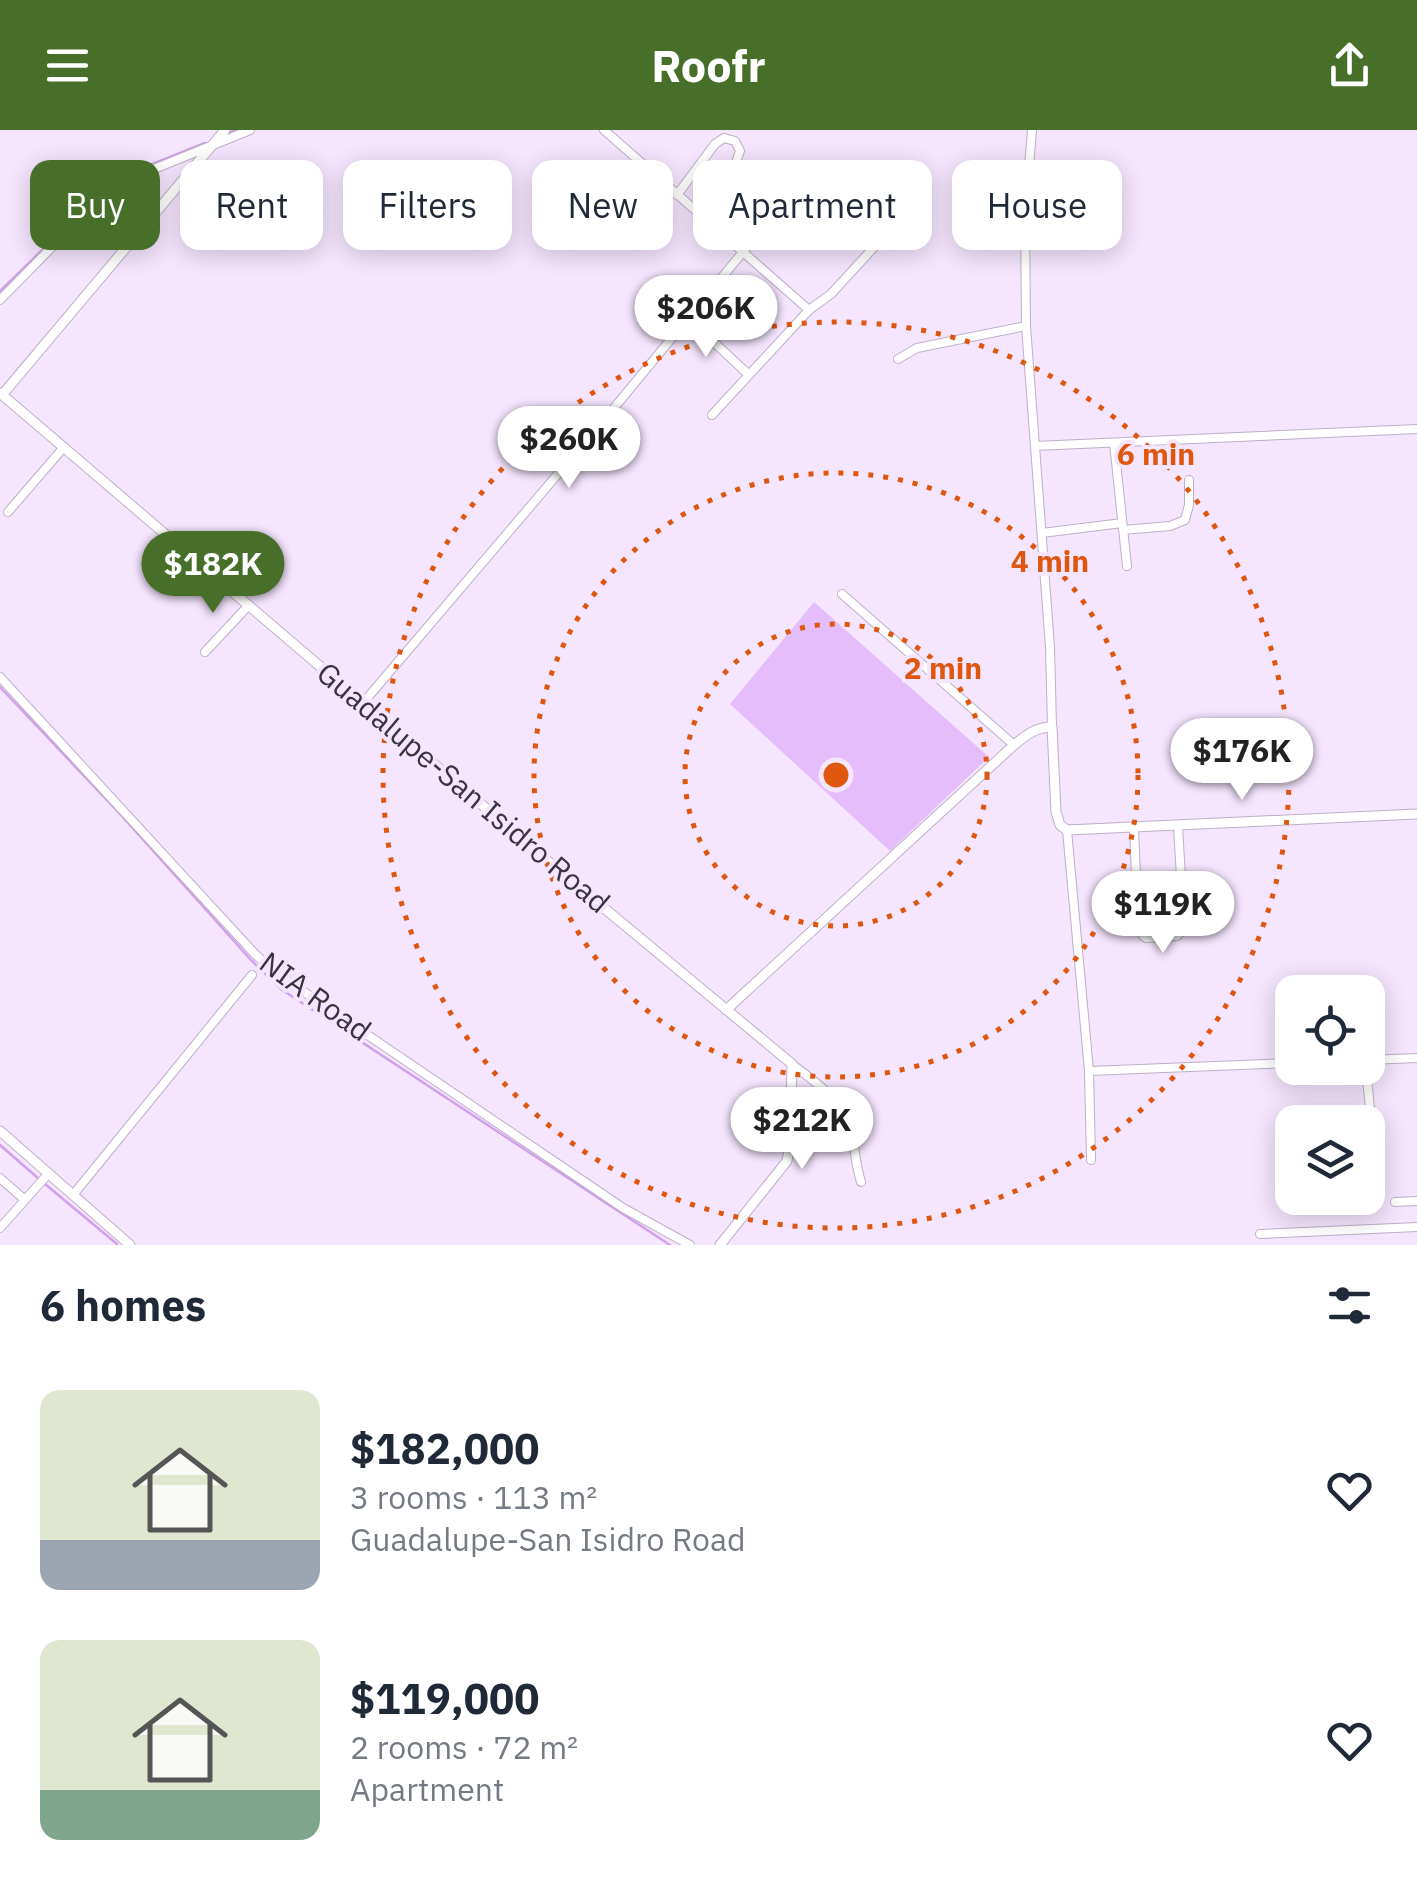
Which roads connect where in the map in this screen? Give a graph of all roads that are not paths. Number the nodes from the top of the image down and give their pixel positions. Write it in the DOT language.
graph roads {
  1 [pos="208,130"];
  2 [pos="226,130"];
  3 [pos="250,130"];
  4 [pos="604,130"];
  5 [pos="1032,130"];
  6 [pos="215,142"];
  7 [pos="703,160"];
  8 [pos="737,160"];
  9 [pos="693,173"];
  10 [pos="676,195"];
  11 [pos="693,209"];
  12 [pos="741,250"];
  13 [pos="743,252"];
  14 [pos="0,300"];
  15 [pos="809,310"];
  16 [pos="688,318"];
  17 [pos="1026,326"];
  18 [pos="898,358"];
  19 [pos="749,375"];
  20 [pos="1,395"];
  21 [pos="712,416"];
  22 [pos="1417,429"];
  23 [pos="1114,443"];
  24 [pos="1035,446"];
  25 [pos="64,447"];
  26 [pos="1190,480"];
  27 [pos="8,512"];
  28 [pos="1123,527"];
  29 [pos="1042,533"];
  30 [pos="1127,566"];
  31 [pos="842,594"];
  32 [pos="248,605"];
  33 [pos="205,652"];
  34 [pos="0,677"];
  35 [pos="363,703"];
  36 [pos="1052,727"];
  37 [pos="1014,745"];
  38 [pos="1417,814"];
  39 [pos="1178,826"];
  40 [pos="1134,828"];
  41 [pos="1067,830"];
  42 [pos="252,975"];
  43 [pos="726,1010"];
  44 [pos="1417,1058"];
  45 [pos="1385,1059"];
  46 [pos="792,1064"];
  47 [pos="1275,1064"];
  48 [pos="1089,1071"];
  49 [pos="0,1131"];
  50 [pos="1091,1160"];
  51 [pos="48,1174"];
  52 [pos="0,1178"];
  53 [pos="860,1182"];
  54 [pos="73,1196"];
  55 [pos="25,1200"];
  56 [pos="1417,1201"];
  57 [pos="1395,1202"];
  58 [pos="1417,1226"];
  59 [pos="0,1228"];
  60 [pos="1260,1234"];
  61 [pos="125,1243"];
  62 [pos="690,1245"];
  63 [pos="720,1245"];
  1 -- 6 [label="street"];
  2 -- 6 [label="street"];
  3 -- 6 [label="street"];
  4 -- 10 [label="street"];
  5 -- 17 [label="street"];
  6 -- 14 [label="street"];
  6 -- 20 [label="street"];
  7 -- 8 [label="street"];
  9 -- 10 [label="street"];
  10 -- 11 [label="street"];
  12 -- 13 [label="street"];
  13 -- 15 [label="street"];
  13 -- 15 [label="street"];
  13 -- 16 [label="street"];
  15 -- 19 [label="street"];
  16 -- 19 [label="street"];
  16 -- 35 [label="street"];
  17 -- 18 [label="street"];
  17 -- 24 [label="street"];
  19 -- 21 [label="street"];
  20 -- 25 [label="street, Guadalupe-San Isidro Road"];
  22 -- 23 [label="street"];
  23 -- 24 [label="street"];
  23 -- 28 [label="street"];
  24 -- 29 [label="street"];
  25 -- 27 [label="street"];
  25 -- 32 [label="street, Guadalupe-San Isidro Road"];
  26 -- 28 [label="street"];
  28 -- 29 [label="street"];
  28 -- 30 [label="street"];
  29 -- 36 [label="street"];
  31 -- 37 [label="street"];
  32 -- 33 [label="street"];
  32 -- 35 [label="street, Guadalupe-San Isidro Road"];
  34 -- 62 [label="street, NIA Road"];
  35 -- 43 [label="street, Guadalupe-San Isidro Road"];
  36 -- 37 [label="street"];
  36 -- 41 [label="street"];
  37 -- 43 [label="street"];
  38 -- 39 [label="street"];
  39 -- 40 [label="street"];
  39 -- 40 [label="street"];
  40 -- 41 [label="street"];
  41 -- 48 [label="street"];
  42 -- 54 [label="street"];
  43 -- 46 [label="street, Guadalupe-San Isidro Road"];
  44 -- 45 [label="street"];
  46 -- 53 [label="street"];
  46 -- 63 [label="street"];
  47 -- 48 [label="street"];
  48 -- 50 [label="street"];
  49 -- 51 [label="street"];
  51 -- 54 [label="street"];
  51 -- 55 [label="street"];
  52 -- 55 [label="street"];
  54 -- 61 [label="street"];
  55 -- 59 [label="street"];
  56 -- 57 [label="street"];
  58 -- 60 [label="street"];
}
